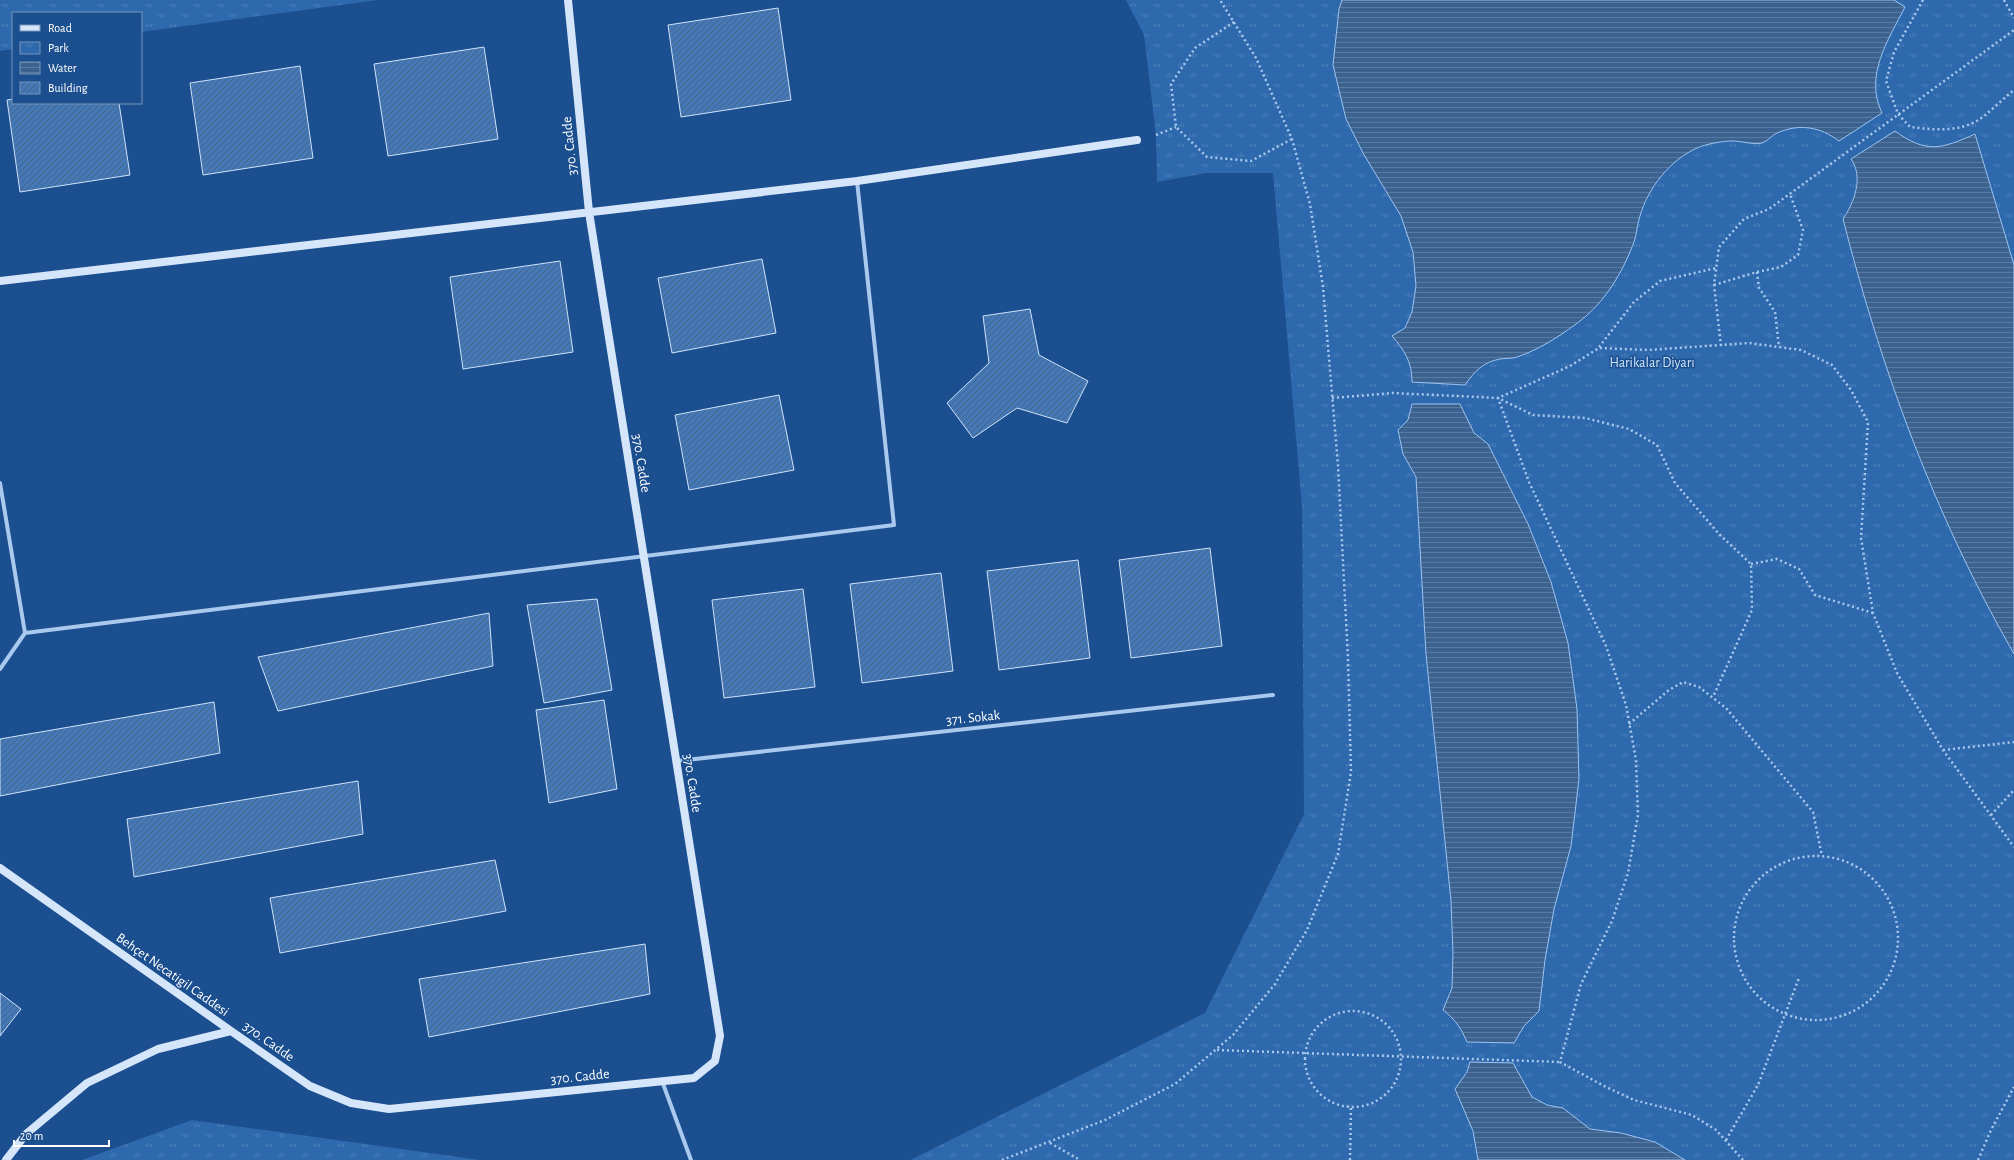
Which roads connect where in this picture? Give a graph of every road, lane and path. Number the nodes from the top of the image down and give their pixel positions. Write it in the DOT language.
graph roads {
  1 [pos="568,0"];
  2 [pos="1220,0"];
  3 [pos="1924,0"];
  4 [pos="2004,0"];
  5 [pos="2014,18"];
  6 [pos="1234,22"];
  7 [pos="2014,30"];
  8 [pos="2014,90"];
  9 [pos="1898,114"];
  10 [pos="1292,139"];
  11 [pos="1137,140"];
  12 [pos="857,181"];
  13 [pos="1790,194"];
  14 [pos="589,212"];
  15 [pos="1716,268"];
  16 [pos="1757,272"];
  17 [pos="0,281"];
  18 [pos="1714,285"];
  19 [pos="1720,346"];
  20 [pos="1779,347"];
  21 [pos="1599,348"];
  22 [pos="1332,398"];
  23 [pos="1498,398"];
  24 [pos="0,483"];
  25 [pos="644,556"];
  26 [pos="1751,564"];
  27 [pos="1873,613"];
  28 [pos="25,633"];
  29 [pos="0,669"];
  30 [pos="1273,695"];
  31 [pos="1713,698"];
  32 [pos="1629,724"];
  33 [pos="2014,742"];
  34 [pos="1943,750"];
  35 [pos="676,761"];
  36 [pos="2014,790"];
  37 [pos="1991,815"];
  38 [pos="2014,847"];
  39 [pos="1822,856"];
  40 [pos="0,868"];
  41 [pos="1799,978"];
  42 [pos="1785,1014"];
  43 [pos="231,1031"];
  44 [pos="1216,1050"];
  45 [pos="1304,1053"];
  46 [pos="1402,1056"];
  47 [pos="1560,1062"];
  48 [pos="662,1081"];
  49 [pos="2014,1087"];
  50 [pos="1351,1107"];
  51 [pos="1726,1140"];
  52 [pos="1049,1143"];
  53 [pos="6,1160"];
  54 [pos="692,1160"];
  55 [pos="1002,1160"];
  56 [pos="1080,1160"];
  57 [pos="1350,1160"];
  58 [pos="1743,1160"];
  59 [pos="1978,1160"];
  1 -- 14 [label="street, 370. Cadde"];
  2 -- 6 [label="path"];
  3 -- 9 [label="path"];
  4 -- 5 [label="path"];
  6 -- 10 [label="path"];
  6 -- 10 [label="path"];
  7 -- 9 [label="path"];
  8 -- 9 [label="path"];
  9 -- 13 [label="path"];
  10 -- 22 [label="path"];
  11 -- 12 [label="street"];
  12 -- 14 [label="street"];
  12 -- 25 [label="street"];
  13 -- 15 [label="path"];
  13 -- 16 [label="path"];
  14 -- 17 [label="street"];
  14 -- 25 [label="street, 370. Cadde"];
  15 -- 18 [label="path"];
  15 -- 21 [label="path"];
  16 -- 18 [label="path"];
  16 -- 20 [label="path"];
  18 -- 19 [label="path"];
  19 -- 20 [label="path"];
  19 -- 21 [label="path"];
  20 -- 27 [label="path"];
  21 -- 23 [label="path"];
  22 -- 23 [label="path"];
  22 -- 44 [label="path"];
  23 -- 26 [label="path"];
  23 -- 32 [label="path"];
  24 -- 28 [label="street"];
  25 -- 28 [label="street"];
  25 -- 35 [label="street, 370. Cadde"];
  26 -- 27 [label="path"];
  26 -- 31 [label="path"];
  27 -- 34 [label="path"];
  28 -- 29 [label="street"];
  30 -- 35 [label="street, 371. Sokak"];
  31 -- 32 [label="path"];
  31 -- 39 [label="path"];
  32 -- 47 [label="path"];
  33 -- 34 [label="path"];
  34 -- 37 [label="path"];
  35 -- 48 [label="street, 370. Cadde"];
  36 -- 37 [label="path"];
  37 -- 38 [label="path"];
  39 -- 42 [label="path"];
  39 -- 42 [label="path"];
  40 -- 43 [label="street, Behçet Necatigil Caddesi"];
  41 -- 42 [label="path"];
  42 -- 51 [label="path"];
  43 -- 48 [label="street, 370. Cadde"];
  43 -- 53 [label="street, Behçet Necatigil Caddesi"];
  44 -- 45 [label="path"];
  44 -- 52 [label="path"];
  45 -- 46 [label="path"];
  45 -- 46 [label="path"];
  45 -- 50 [label="path"];
  46 -- 47 [label="path"];
  46 -- 50 [label="path"];
  47 -- 51 [label="path"];
  48 -- 54 [label="street"];
  49 -- 59 [label="path"];
  50 -- 57 [label="path"];
  51 -- 58 [label="path"];
  52 -- 55 [label="path"];
  52 -- 56 [label="path"];
}
